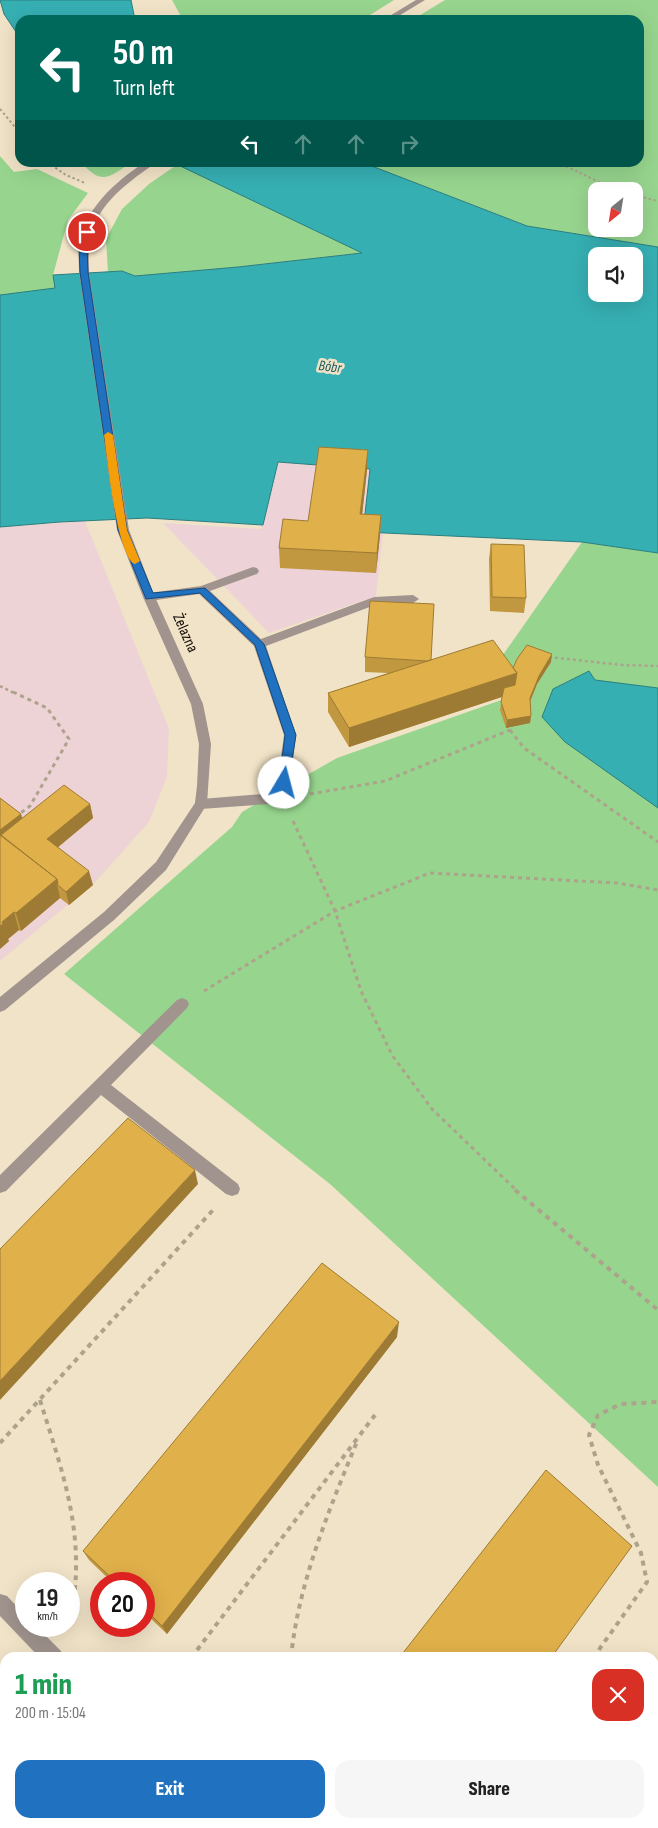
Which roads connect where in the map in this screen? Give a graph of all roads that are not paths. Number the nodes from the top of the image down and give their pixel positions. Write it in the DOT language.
graph roads {
  1 [pos="421,0"];
  2 [pos="396,15"];
  3 [pos="144,167"];
  4 [pos="123,530"];
  5 [pos="253,572"];
  6 [pos="202,590"];
  7 [pos="150,597"];
  8 [pos="413,600"];
  9 [pos="259,644"];
  10 [pos="201,804"];
  11 [pos="182,1004"];
  12 [pos="0,1006"];
  13 [pos="100,1085"];
  14 [pos="0,1186"];
  15 [pos="232,1189"];
  16 [pos="0,1603"];
  17 [pos="48,1652"];
  1 -- 2 [label="street"];
  3 -- 4 [label="street, Żelazna"];
  4 -- 7 [label="street, Żelazna"];
  5 -- 6 [label="street"];
  6 -- 7 [label="street"];
  6 -- 9 [label="street"];
  7 -- 10 [label="street, Żelazna"];
  8 -- 9 [label="street"];
  9 -- 10 [label="street"];
  10 -- 12 [label="street, Żelazna"];
  11 -- 13 [label="street"];
  13 -- 14 [label="street"];
  13 -- 15 [label="street"];
  16 -- 17 [label="street"];
}
